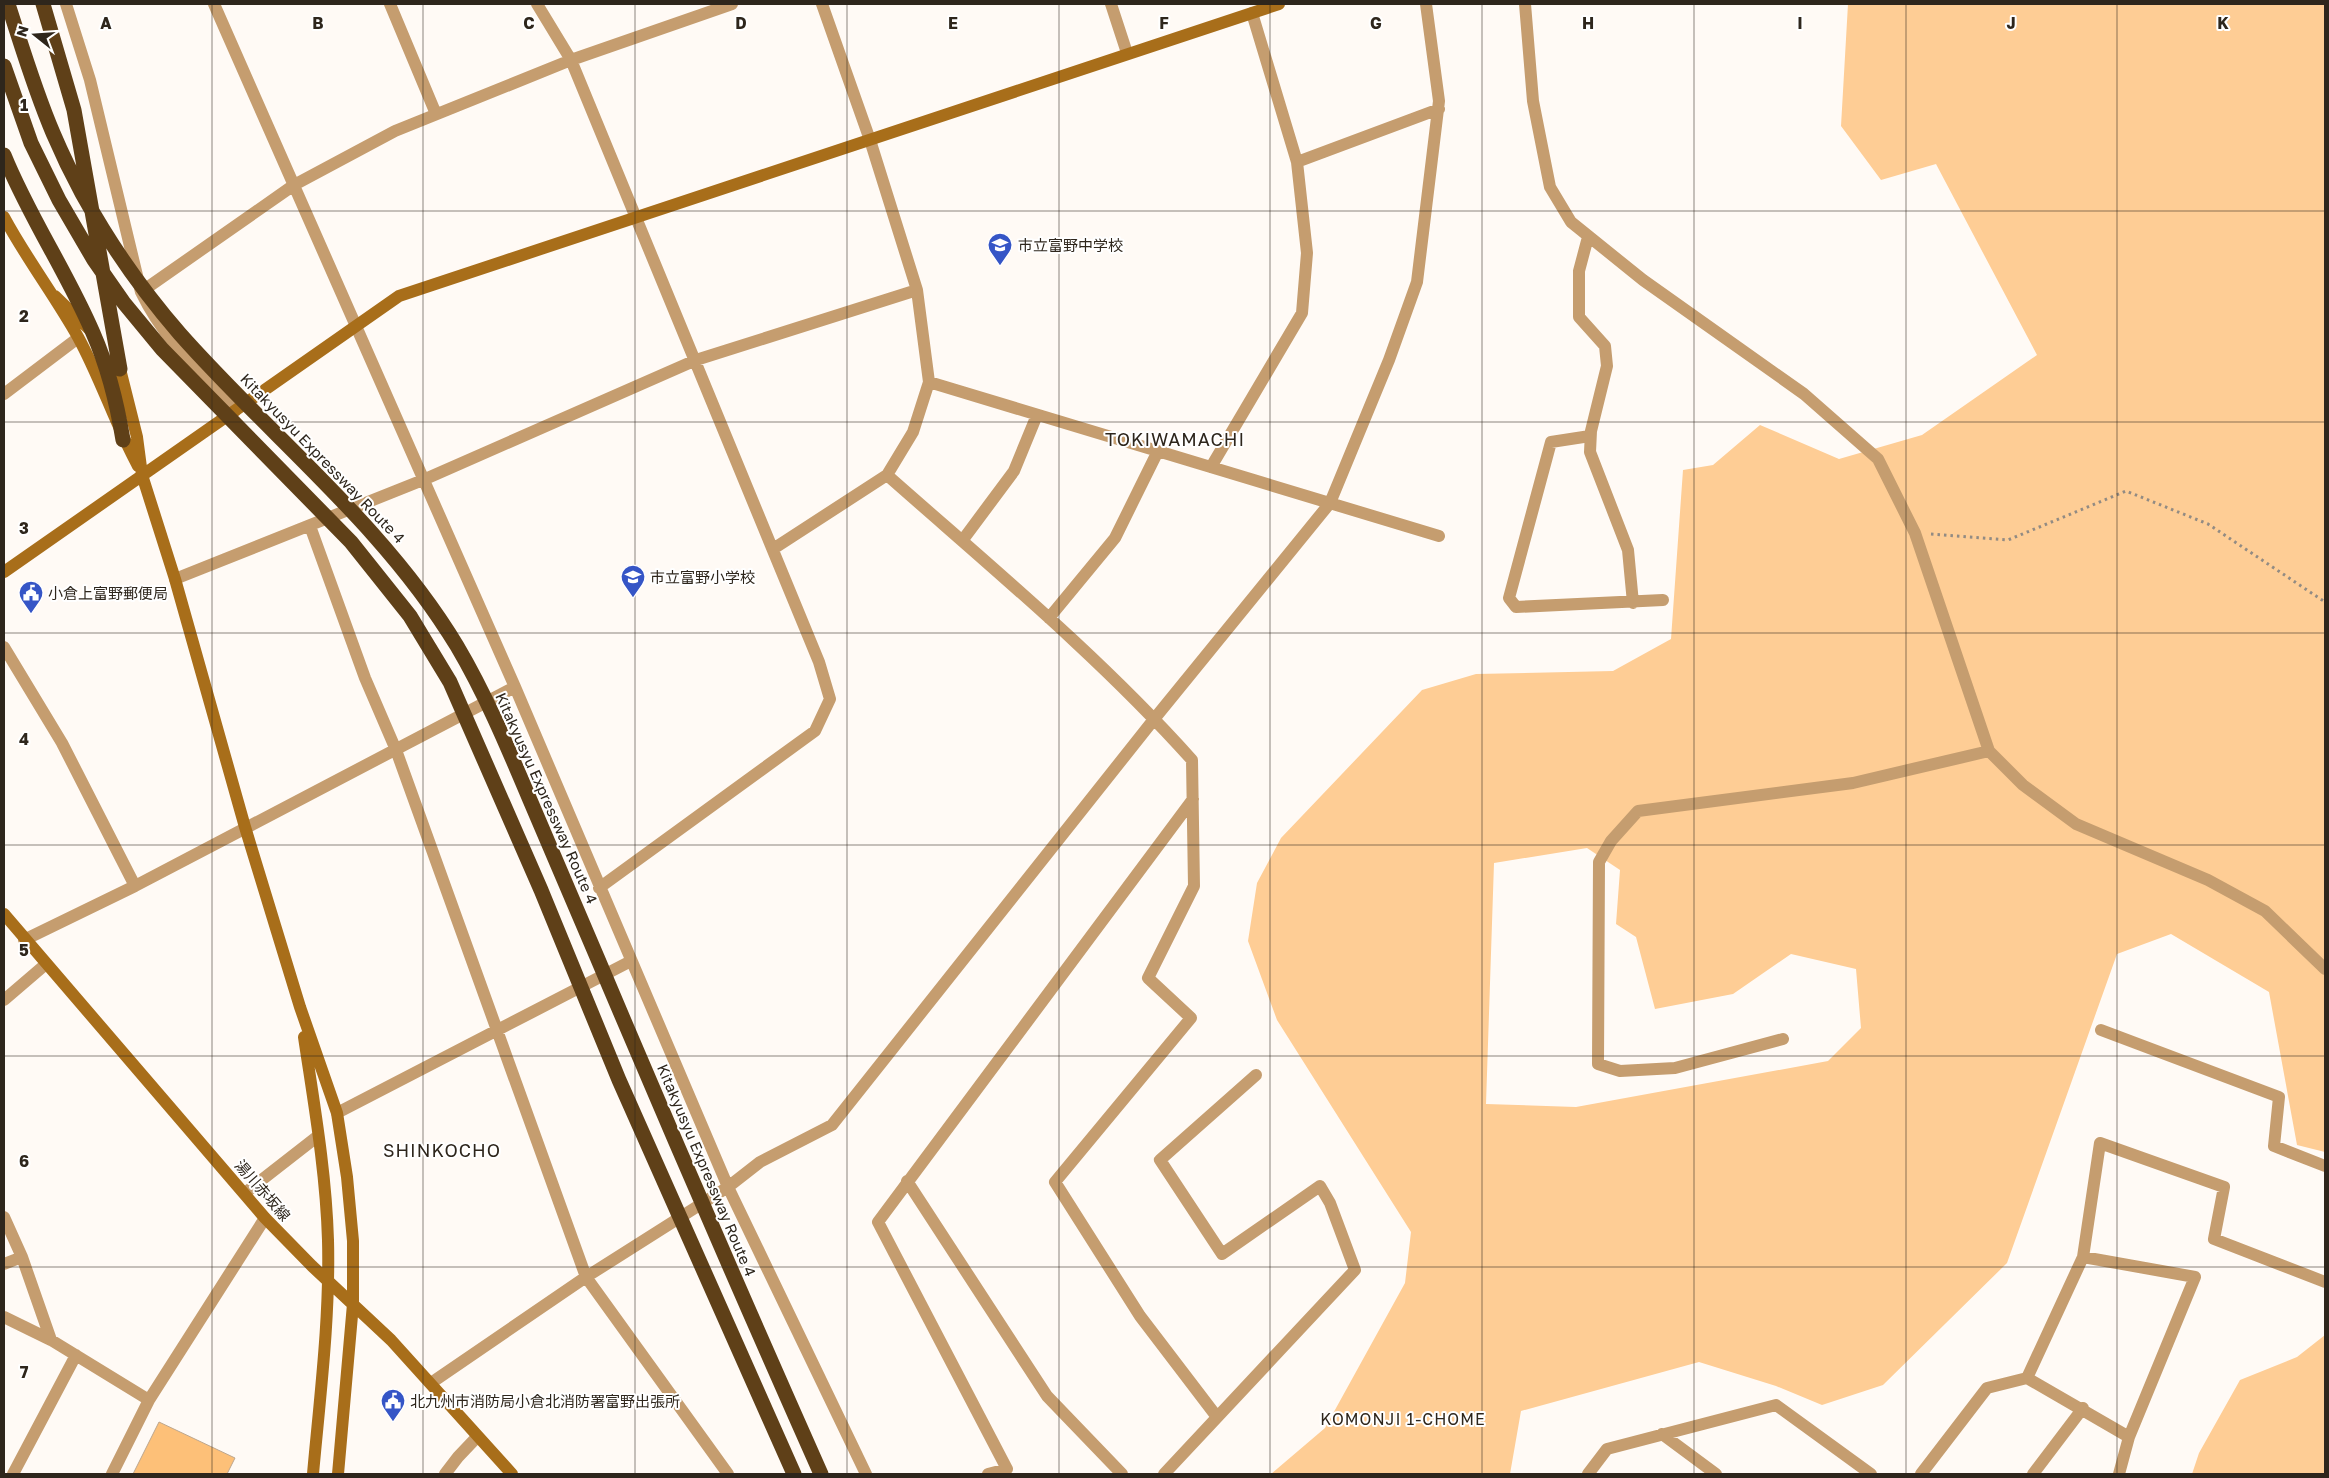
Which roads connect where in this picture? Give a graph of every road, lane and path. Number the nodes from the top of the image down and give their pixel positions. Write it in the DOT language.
graph roads {
  1 [pos="8,4"];
  2 [pos="43,4"];
  3 [pos="66,4"];
  4 [pos="214,4"];
  5 [pos="390,4"];
  6 [pos="537,4"];
  7 [pos="732,4"];
  8 [pos="822,4"];
  9 [pos="1111,4"];
  10 [pos="1279,4"];
  11 [pos="1426,4"];
  12 [pos="1525,4"];
  13 [pos="1252,12"];
  14 [pos="1128,53"];
  15 [pos="571,60"];
  16 [pos="4,66"];
  17 [pos="1439,109"];
  18 [pos="436,114"];
  19 [pos="870,140"];
  20 [pos="4,155"];
  21 [pos="1297,162"];
  22 [pos="294,185"];
  23 [pos="4,217"];
  24 [pos="637,217"];
  25 [pos="1588,237"];
  26 [pos="917,290"];
  27 [pos="141,292"];
  28 [pos="55,296"];
  29 [pos="356,326"];
  30 [pos="93,332"];
  31 [pos="78,338"];
  32 [pos="696,360"];
  33 [pos="120,369"];
  34 [pos="929,382"];
  35 [pos="4,394"];
  36 [pos="235,411"];
  37 [pos="1037,415"];
  38 [pos="1590,436"];
  39 [pos="123,440"];
  40 [pos="1158,451"];
  41 [pos="1211,467"];
  42 [pos="142,475"];
  43 [pos="887,475"];
  44 [pos="423,480"];
  45 [pos="1330,503"];
  46 [pos="310,526"];
  47 [pos="1915,533"];
  48 [pos="1439,536"];
  49 [pos="962,541"];
  50 [pos="773,549"];
  51 [pos="4,572"];
  52 [pos="174,579"];
  53 [pos="1663,600"];
  54 [pos="2325,602"];
  55 [pos="1633,603"];
  56 [pos="1049,618"];
  57 [pos="4,646"];
  58 [pos="515,688"];
  59 [pos="1155,718"];
  60 [pos="396,750"];
  61 [pos="1989,751"];
  62 [pos="1193,799"];
  63 [pos="245,827"];
  64 [pos="135,886"];
  65 [pos="599,888"];
  66 [pos="4,914"];
  67 [pos="24,940"];
  68 [pos="631,961"];
  69 [pos="46,964"];
  70 [pos="2325,969"];
  71 [pos="4,1000"];
  72 [pos="300,1007"];
  73 [pos="2101,1030"];
  74 [pos="497,1031"];
  75 [pos="1784,1039"];
  76 [pos="1256,1074"];
  77 [pos="337,1113"];
  78 [pos="318,1136"];
  79 [pos="2325,1166"];
  80 [pos="907,1181"];
  81 [pos="728,1187"];
  82 [pos="245,1193"];
  83 [pos="4,1217"];
  84 [pos="265,1218"];
  85 [pos="22,1257"];
  86 [pos="2083,1257"];
  87 [pos="4,1264"];
  88 [pos="586,1277"];
  89 [pos="328,1282"];
  90 [pos="2325,1282"];
  91 [pos="354,1304"];
  92 [pos="4,1317"];
  93 [pos="50,1340"];
  94 [pos="76,1355"];
  95 [pos="2027,1378"];
  96 [pos="431,1383"];
  97 [pos="149,1400"];
  98 [pos="2083,1408"];
  99 [pos="1217,1417"];
  100 [pos="1662,1434"];
  101 [pos="477,1437"];
  102 [pos="2128,1437"];
  103 [pos="13,1474"];
  104 [pos="112,1474"];
  105 [pos="313,1474"];
  106 [pos="338,1474"];
  107 [pos="445,1474"];
  108 [pos="512,1474"];
  109 [pos="728,1474"];
  110 [pos="794,1474"];
  111 [pos="821,1474"];
  112 [pos="866,1474"];
  113 [pos="988,1474"];
  114 [pos="1122,1474"];
  115 [pos="1164,1474"];
  116 [pos="1588,1474"];
  117 [pos="1716,1474"];
  118 [pos="1870,1474"];
  119 [pos="1921,1474"];
  120 [pos="2032,1474"];
  121 [pos="2119,1474"];
  1 -- 111 [label="highway, Kitakyusyu Expressway Route 4"];
  2 -- 33 [label="highway"];
  3 -- 27 [label="street"];
  4 -- 22 [label="street"];
  5 -- 18 [label="street"];
  6 -- 15 [label="street"];
  7 -- 15 [label="street"];
  8 -- 19 [label="street"];
  9 -- 14 [label="street"];
  10 -- 13 [label="street"];
  11 -- 17 [label="street"];
  12 -- 25 [label="street"];
  13 -- 14 [label="street"];
  13 -- 21 [label="street"];
  14 -- 19 [label="street"];
  15 -- 18 [label="street"];
  15 -- 24 [label="street"];
  16 -- 110 [label="highway"];
  17 -- 21 [label="street"];
  17 -- 45 [label="street"];
  18 -- 22 [label="street"];
  19 -- 24 [label="street"];
  19 -- 26 [label="street"];
  20 -- 30 [label="highway"];
  21 -- 41 [label="street"];
  22 -- 27 [label="street"];
  22 -- 29 [label="street"];
  23 -- 28 [label="street"];
  24 -- 29 [label="street"];
  24 -- 32 [label="street"];
  25 -- 38 [label="street"];
  25 -- 47 [label="street"];
  26 -- 32 [label="street"];
  26 -- 34 [label="street"];
  27 -- 36 [label="street"];
  28 -- 30 [label="street"];
  28 -- 31 [label="street"];
  29 -- 36 [label="street"];
  29 -- 44 [label="street"];
  30 -- 33 [label="street"];
  30 -- 39 [label="highway"];
  31 -- 35 [label="street"];
  31 -- 39 [label="street"];
  32 -- 44 [label="street"];
  32 -- 50 [label="street"];
  33 -- 42 [label="street"];
  34 -- 37 [label="street"];
  34 -- 43 [label="street"];
  36 -- 42 [label="street"];
  37 -- 40 [label="street"];
  37 -- 49 [label="street"];
  38 -- 55 [label="street"];
  38 -- 55 [label="street"];
  39 -- 42 [label="street"];
  40 -- 41 [label="street"];
  40 -- 56 [label="street"];
  41 -- 45 [label="street"];
  42 -- 51 [label="street"];
  42 -- 52 [label="street"];
  43 -- 49 [label="street"];
  43 -- 50 [label="street"];
  44 -- 46 [label="street"];
  44 -- 58 [label="street"];
  45 -- 48 [label="street"];
  45 -- 59 [label="street"];
  46 -- 52 [label="street"];
  46 -- 60 [label="street"];
  47 -- 54 [label="path"];
  47 -- 61 [label="street"];
  49 -- 56 [label="street"];
  50 -- 65 [label="street"];
  52 -- 63 [label="street"];
  53 -- 55 [label="street"];
  56 -- 59 [label="street"];
  57 -- 64 [label="street"];
  58 -- 60 [label="street"];
  58 -- 65 [label="street"];
  59 -- 62 [label="street"];
  59 -- 81 [label="street"];
  60 -- 63 [label="street"];
  60 -- 74 [label="street"];
  61 -- 70 [label="street"];
  61 -- 75 [label="street"];
  62 -- 80 [label="street"];
  62 -- 99 [label="street"];
  63 -- 64 [label="street"];
  63 -- 72 [label="street"];
  64 -- 67 [label="street"];
  65 -- 68 [label="street"];
  66 -- 67 [label="street, 湯川赤坂線"];
  67 -- 69 [label="street, 湯川赤坂線"];
  68 -- 74 [label="street"];
  68 -- 81 [label="street"];
  69 -- 71 [label="street"];
  69 -- 82 [label="street, 湯川赤坂線"];
  72 -- 77 [label="street"];
  72 -- 78 [label="street"];
  73 -- 79 [label="street"];
  74 -- 77 [label="street"];
  74 -- 88 [label="street"];
  76 -- 99 [label="street"];
  77 -- 91 [label="street"];
  78 -- 82 [label="street"];
  78 -- 89 [label="street"];
  80 -- 113 [label="street"];
  80 -- 114 [label="street"];
  81 -- 88 [label="street"];
  81 -- 112 [label="street"];
  82 -- 84 [label="street, 湯川赤坂線"];
  83 -- 85 [label="street"];
  84 -- 89 [label="street, 湯川赤坂線"];
  84 -- 97 [label="street"];
  85 -- 87 [label="street"];
  85 -- 93 [label="street"];
  86 -- 90 [label="street"];
  86 -- 95 [label="street"];
  86 -- 102 [label="street"];
  88 -- 96 [label="street"];
  88 -- 109 [label="street"];
  89 -- 91 [label="street, 湯川赤坂線"];
  89 -- 105 [label="street"];
  91 -- 96 [label="street, 湯川赤坂線"];
  91 -- 106 [label="street"];
  92 -- 93 [label="street"];
  93 -- 94 [label="street"];
  94 -- 97 [label="street"];
  94 -- 103 [label="street"];
  95 -- 98 [label="street"];
  95 -- 119 [label="street"];
  96 -- 101 [label="street, 湯川赤坂線"];
  97 -- 104 [label="street"];
  98 -- 102 [label="street"];
  98 -- 120 [label="street"];
  99 -- 115 [label="street"];
  100 -- 116 [label="street"];
  100 -- 117 [label="street"];
  100 -- 118 [label="street"];
  101 -- 107 [label="street"];
  101 -- 108 [label="street, 湯川赤坂線"];
  102 -- 121 [label="street"];
}
